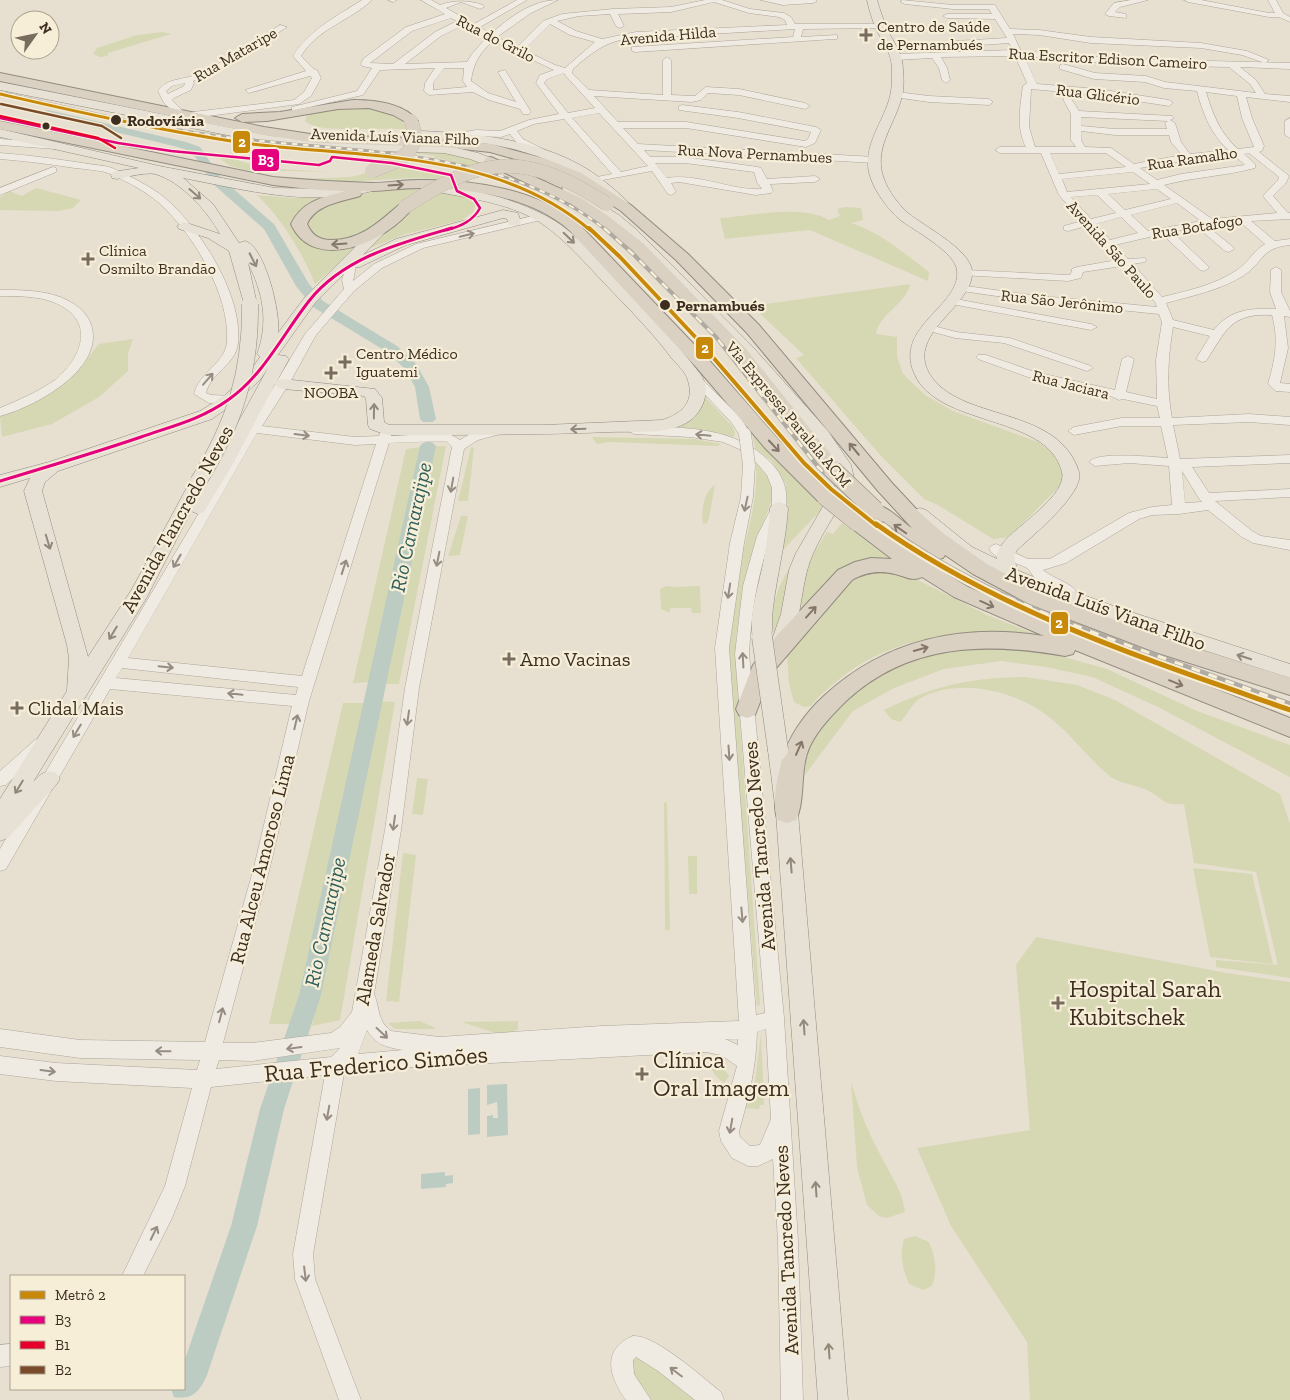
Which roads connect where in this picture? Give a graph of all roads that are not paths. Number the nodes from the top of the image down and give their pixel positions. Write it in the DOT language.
graph roads {
  1 [pos="368,0"];
  2 [pos="426,0"];
  3 [pos="459,0"];
  4 [pos="464,0"];
  5 [pos="523,0"];
  6 [pos="640,0"];
  7 [pos="713,0"];
  8 [pos="765,0"];
  9 [pos="872,0"];
  10 [pos="1144,0"];
  11 [pos="1188,0"];
  12 [pos="1236,0"];
  13 [pos="1272,0"];
  14 [pos="549,1"];
  15 [pos="1203,1"];
  16 [pos="904,2"];
  17 [pos="814,3"];
  18 [pos="480,7"];
  19 [pos="439,8"];
  20 [pos="644,10"];
  21 [pos="1238,10"];
  22 [pos="1290,10"];
  23 [pos="612,12"];
  24 [pos="1278,12"];
  25 [pos="452,15"];
  26 [pos="570,15"];
  27 [pos="934,15"];
  28 [pos="1123,16"];
  29 [pos="823,17"];
  30 [pos="1004,20"];
  31 [pos="1290,20"];
  32 [pos="550,21"];
  33 [pos="462,22"];
  34 [pos="649,23"];
  35 [pos="832,25"];
  36 [pos="1050,25"];
  37 [pos="283,26"];
  38 [pos="620,26"];
  39 [pos="795,26"];
  40 [pos="880,26"];
  41 [pos="473,28"];
  42 [pos="1069,29"];
  43 [pos="1010,36"];
  44 [pos="491,37"];
  45 [pos="834,37"];
  46 [pos="796,39"];
  47 [pos="603,42"];
  48 [pos="635,49"];
  49 [pos="519,50"];
  50 [pos="933,51"];
  51 [pos="1017,53"];
  52 [pos="896,57"];
  53 [pos="667,60"];
  54 [pos="1130,62"];
  55 [pos="1277,64"];
  56 [pos="442,65"];
  57 [pos="470,65"];
  58 [pos="1232,65"];
  59 [pos="1290,66"];
  60 [pos="377,67"];
  61 [pos="395,67"];
  62 [pos="1063,68"];
  63 [pos="566,70"];
  64 [pos="314,72"];
  65 [pos="502,72"];
  66 [pos="1290,73"];
  67 [pos="0,77"];
  68 [pos="1146,79"];
  69 [pos="946,80"];
  70 [pos="1164,85"];
  71 [pos="0,86"];
  72 [pos="1030,86"];
  73 [pos="1200,88"];
  74 [pos="474,89"];
  75 [pos="249,90"];
  76 [pos="1098,92"];
  77 [pos="586,93"];
  78 [pos="1242,93"];
  79 [pos="897,95"];
  80 [pos="1262,95"];
  81 [pos="667,97"];
  82 [pos="1067,99"];
  83 [pos="1290,99"];
  84 [pos="755,100"];
  85 [pos="333,102"];
  86 [pos="989,102"];
  87 [pos="1169,103"];
  88 [pos="269,106"];
  89 [pos="523,107"];
  90 [pos="682,108"];
  91 [pos="600,110"];
  92 [pos="294,111"];
  93 [pos="1076,114"];
  94 [pos="187,115"];
  95 [pos="565,116"];
  96 [pos="1109,116"];
  97 [pos="1169,118"];
  98 [pos="1290,121"];
  99 [pos="532,122"];
  100 [pos="615,125"];
  101 [pos="0,126"];
  102 [pos="1075,128"];
  103 [pos="264,131"];
  104 [pos="512,131"];
  105 [pos="1172,132"];
  106 [pos="0,133"];
  107 [pos="1290,135"];
  108 [pos="458,136"];
  109 [pos="0,142"];
  110 [pos="420,142"];
  111 [pos="474,146"];
  112 [pos="64,147"];
  113 [pos="634,147"];
  114 [pos="1082,149"];
  115 [pos="1000,150"];
  116 [pos="1032,150"];
  117 [pos="1044,150"];
  118 [pos="540,151"];
  119 [pos="1236,151"];
  120 [pos="1252,151"];
  121 [pos="0,156"];
  122 [pos="1188,157"];
  123 [pos="646,160"];
  124 [pos="875,160"];
  125 [pos="0,162"];
  126 [pos="55,166"];
  127 [pos="156,166"];
  128 [pos="504,168"];
  129 [pos="654,168"];
  130 [pos="1134,168"];
  131 [pos="37,169"];
  132 [pos="117,175"];
  133 [pos="619,175"];
  134 [pos="1056,176"];
  135 [pos="246,179"];
  136 [pos="815,179"];
  137 [pos="595,180"];
  138 [pos="27,181"];
  139 [pos="666,181"];
  140 [pos="131,182"];
  141 [pos="762,182"];
  142 [pos="418,184"];
  143 [pos="1157,185"];
  144 [pos="375,187"];
  145 [pos="457,191"];
  146 [pos="0,192"];
  147 [pos="671,192"];
  148 [pos="1100,192"];
  149 [pos="1064,195"];
  150 [pos="1178,200"];
  151 [pos="512,205"];
  152 [pos="626,208"];
  153 [pos="211,210"];
  154 [pos="1125,215"];
  155 [pos="1288,216"];
  156 [pos="541,217"];
  157 [pos="1242,218"];
  158 [pos="514,222"];
  159 [pos="1210,222"];
  160 [pos="465,223"];
  161 [pos="1088,224"];
  162 [pos="1199,224"];
  163 [pos="184,226"];
  164 [pos="383,227"];
  165 [pos="1068,228"];
  166 [pos="1164,230"];
  167 [pos="441,231"];
  168 [pos="1145,234"];
  169 [pos="199,235"];
  170 [pos="1290,242"];
  171 [pos="1106,244"];
  172 [pos="1272,244"];
  173 [pos="420,246"];
  174 [pos="235,249"];
  175 [pos="1229,250"];
  176 [pos="1142,260"];
  177 [pos="1124,263"];
  178 [pos="351,266"];
  179 [pos="1204,268"];
  180 [pos="1276,270"];
  181 [pos="965,273"];
  182 [pos="325,284"];
  183 [pos="347,292"];
  184 [pos="0,293"];
  185 [pos="954,294"];
  186 [pos="1164,311"];
  187 [pos="1284,313"];
  188 [pos="297,319"];
  189 [pos="1091,327"];
  190 [pos="930,328"];
  191 [pos="311,334"];
  192 [pos="1217,334"];
  193 [pos="667,340"];
  194 [pos="982,357"];
  195 [pos="1128,359"];
  196 [pos="1202,359"];
  197 [pos="785,366"];
  198 [pos="1087,368"];
  199 [pos="695,378"];
  200 [pos="259,383"];
  201 [pos="283,384"];
  202 [pos="1290,388"];
  203 [pos="1119,396"];
  204 [pos="230,399"];
  205 [pos="1163,404"];
  206 [pos="0,412"];
  207 [pos="206,415"];
  208 [pos="1290,421"];
  209 [pos="1165,422"];
  210 [pos="745,423"];
  211 [pos="255,426"];
  212 [pos="612,428"];
  213 [pos="501,430"];
  214 [pos="1074,431"];
  215 [pos="450,433"];
  216 [pos="392,434"];
  217 [pos="458,447"];
  218 [pos="1290,459"];
  219 [pos="226,462"];
  220 [pos="1094,462"];
  221 [pos="1179,463"];
  222 [pos="55,466"];
  223 [pos="0,481"];
  224 [pos="0,487"];
  225 [pos="885,487"];
  226 [pos="1290,493"];
  227 [pos="34,496"];
  228 [pos="1208,501"];
  229 [pos="779,508"];
  230 [pos="1179,510"];
  231 [pos="826,518"];
  232 [pos="951,540"];
  233 [pos="1290,545"];
  234 [pos="1014,562"];
  235 [pos="766,588"];
  236 [pos="140,592"];
  237 [pos="961,592"];
  238 [pos="1087,598"];
  239 [pos="1036,599"];
  240 [pos="771,643"];
  241 [pos="117,662"];
  242 [pos="1131,665"];
  243 [pos="1290,671"];
  244 [pos="306,682"];
  245 [pos="107,683"];
  246 [pos="1290,687"];
  247 [pos="75,696"];
  248 [pos="301,702"];
  249 [pos="747,709"];
  250 [pos="1290,728"];
  251 [pos="51,734"];
  252 [pos="48,779"];
  253 [pos="0,780"];
  254 [pos="787,813"];
  255 [pos="0,818"];
  256 [pos="0,832"];
  257 [pos="0,864"];
  258 [pos="366,989"];
  259 [pos="361,1014"];
  260 [pos="775,1018"];
  261 [pos="748,1027"];
  262 [pos="602,1035"];
  263 [pos="0,1038"];
  264 [pos="439,1046"];
  265 [pos="560,1050"];
  266 [pos="211,1052"];
  267 [pos="395,1059"];
  268 [pos="747,1062"];
  269 [pos="0,1065"];
  270 [pos="336,1066"];
  271 [pos="203,1079"];
  272 [pos="779,1119"];
  273 [pos="133,1275"];
  274 [pos="350,1400"];
  275 [pos="640,1400"];
  276 [pos="713,1400"];
  277 [pos="792,1400"];
  278 [pos="833,1400"];
  1 -- 64 [label="street"];
  2 -- 19 [label="street, Rua do Grilo"];
  3 -- 19 [label="street"];
  4 -- 18 [label="street"];
  5 -- 41 [label="street"];
  6 -- 20 [label="street"];
  7 -- 20 [label="street"];
  7 -- 39 [label="street"];
  8 -- 17 [label="street"];
  9 -- 40 [label="main road"];
  10 -- 28 [label="street"];
  11 -- 15 [label="street"];
  12 -- 21 [label="street"];
  13 -- 24 [label="street"];
  14 -- 26 [label="street"];
  14 -- 44 [label="street"];
  15 -- 21 [label="street"];
  16 -- 30 [label="street"];
  19 -- 25 [label="street, Rua do Grilo"];
  20 -- 23 [label="street"];
  20 -- 34 [label="street"];
  21 -- 24 [label="street"];
  22 -- 24 [label="street"];
  23 -- 26 [label="street"];
  23 -- 38 [label="street"];
  24 -- 31 [label="street"];
  25 -- 33 [label="street, Rua do Grilo"];
  25 -- 60 [label="street"];
  26 -- 32 [label="street"];
  27 -- 30 [label="street"];
  29 -- 35 [label="street"];
  30 -- 43 [label="street"];
  32 -- 47 [label="street"];
  32 -- 49 [label="street"];
  33 -- 41 [label="street, Rua do Grilo"];
  33 -- 61 [label="street"];
  35 -- 39 [label="street, Avenida Hilda"];
  35 -- 40 [label="street, Avenida Hilda"];
  36 -- 42 [label="street"];
  37 -- 94 [label="street, Rua Mataripe"];
  39 -- 46 [label="street"];
  39 -- 47 [label="street, Avenida Hilda"];
  40 -- 52 [label="main road"];
  41 -- 44 [label="street, Rua do Grilo"];
  43 -- 50 [label="street"];
  43 -- 51 [label="street"];
  43 -- 55 [label="street"];
  44 -- 49 [label="street, Rua do Grilo"];
  44 -- 57 [label="street"];
  45 -- 46 [label="street"];
  46 -- 48 [label="street"];
  47 -- 63 [label="street, Avenida Hilda"];
  49 -- 63 [label="street, Rua do Grilo"];
  50 -- 51 [label="street, Rua Escritor Edison Cameiro"];
  50 -- 52 [label="street, Rua Escritor Edison Cameiro"];
  50 -- 69 [label="street"];
  51 -- 54 [label="street, Rua Escritor Edison Cameiro"];
  51 -- 72 [label="street"];
  52 -- 79 [label="main road"];
  53 -- 81 [label="street"];
  54 -- 58 [label="street, Rua Escritor Edison Cameiro"];
  54 -- 68 [label="street"];
  55 -- 58 [label="street, Rua Escritor Edison Cameiro"];
  55 -- 59 [label="street, Rua Escritor Edison Cameiro"];
  55 -- 66 [label="street"];
  56 -- 57 [label="street"];
  56 -- 61 [label="street"];
  56 -- 74 [label="street"];
  57 -- 74 [label="street"];
  58 -- 80 [label="street"];
  60 -- 61 [label="street"];
  60 -- 85 [label="street"];
  62 -- 68 [label="street"];
  63 -- 77 [label="street"];
  63 -- 95 [label="street, Avenida Hilda"];
  64 -- 75 [label="street"];
  64 -- 88 [label="street"];
  65 -- 89 [label="street"];
  67 -- 94 [label="highway"];
  68 -- 70 [label="street"];
  70 -- 73 [label="street"];
  70 -- 87 [label="street"];
  71 -- 128 [label="main road, Via Expressa Paralela ACM"];
  72 -- 76 [label="street, Rua Glicério"];
  72 -- 116 [label="street"];
  73 -- 78 [label="street"];
  73 -- 119 [label="street"];
  74 -- 89 [label="street"];
  76 -- 87 [label="street, Rua Glicério"];
  76 -- 96 [label="street"];
  77 -- 81 [label="street"];
  77 -- 91 [label="street"];
  78 -- 80 [label="street"];
  78 -- 120 [label="street"];
  79 -- 86 [label="street"];
  79 -- 124 [label="main road"];
  80 -- 83 [label="street"];
  81 -- 84 [label="street"];
  82 -- 93 [label="street"];
  84 -- 84 [label="street"];
  85 -- 92 [label="highway"];
  85 -- 92 [label="street"];
  85 -- 135 [label="highway, bridge"];
  87 -- 97 [label="street"];
  88 -- 92 [label="street"];
  88 -- 94 [label="street"];
  89 -- 99 [label="street"];
  90 -- 100 [label="street"];
  91 -- 95 [label="street"];
  91 -- 100 [label="street"];
  92 -- 94 [label="highway"];
  93 -- 96 [label="street"];
  93 -- 102 [label="street"];
  94 -- 103 [label="highway"];
  95 -- 99 [label="street"];
  95 -- 133 [label="street"];
  96 -- 97 [label="street"];
  97 -- 105 [label="street"];
  98 -- 107 [label="street"];
  99 -- 104 [label="street"];
  100 -- 113 [label="street"];
  101 -- 127 [label="highway"];
  102 -- 105 [label="street"];
  102 -- 114 [label="street"];
  103 -- 108 [label="main road, Avenida Luís Viana Filho"];
  103 -- 110 [label="highway"];
  104 -- 108 [label="street"];
  104 -- 118 [label="street"];
  105 -- 122 [label="street"];
  106 -- 112 [label="main road, Avenida Tancredo Neves"];
  108 -- 118 [label="main road, Avenida Luís Viana Filho"];
  109 -- 112 [label="street, Avenida Tancredo Neves"];
  110 -- 111 [label="highway, Avenida Luís Viana Filho"];
  110 -- 128 [label="highway"];
  111 -- 152 [label="highway, Avenida Luís Viana Filho"];
  111 -- 231 [label="main road"];
  112 -- 127 [label="main road, Avenida Tancredo Neves"];
  113 -- 123 [label="street"];
  113 -- 124 [label="street, Rua Nova Pernambues"];
  114 -- 117 [label="street"];
  114 -- 130 [label="street"];
  115 -- 116 [label="street"];
  116 -- 117 [label="street"];
  117 -- 134 [label="street, Avenida São Paulo"];
  118 -- 137 [label="main road, Avenida Luís Viana Filho"];
  119 -- 120 [label="street, Rua Ramalho"];
  119 -- 122 [label="street, Rua Ramalho"];
  119 -- 143 [label="street"];
  120 -- 155 [label="street"];
  121 -- 126 [label="street"];
  122 -- 130 [label="street, Rua Ramalho"];
  123 -- 129 [label="street"];
  123 -- 141 [label="street"];
  124 -- 181 [label="main road"];
  125 -- 131 [label="street"];
  126 -- 131 [label="street"];
  126 -- 132 [label="street"];
  126 -- 138 [label="street"];
  127 -- 132 [label="main road"];
  127 -- 135 [label="highway"];
  127 -- 135 [label="main road"];
  127 -- 140 [label="main road"];
  127 -- 153 [label="main road, Avenida Tancredo Neves, one-way"];
  239 -- 128 [label="highway, Via Expressa Paralela ACM, one-way, bridge"];
  129 -- 133 [label="street"];
  129 -- 139 [label="street"];
  130 -- 134 [label="street, Rua Ramalho"];
  130 -- 143 [label="street"];
  131 -- 138 [label="street"];
  132 -- 140 [label="street"];
  133 -- 137 [label="street"];
  134 -- 149 [label="street, Avenida São Paulo"];
  135 -- 144 [label="highway"];
  136 -- 141 [label="street"];
  137 -- 152 [label="main road, Avenida Luís Viana Filho"];
  138 -- 146 [label="street"];
  139 -- 141 [label="street"];
  139 -- 147 [label="street"];
  140 -- 163 [label="street"];
  144 -- 142 [label="highway, Avenida Luís Viana Filho, one-way"];
  142 -- 145 [label="main road"];
  142 -- 210 [label="highway, Avenida Luís Viana Filho"];
  143 -- 148 [label="street"];
  143 -- 150 [label="street"];
  164 -- 144 [label="highway, one-way"];
  145 -- 151 [label="main road"];
  145 -- 160 [label="main road"];
  148 -- 149 [label="street"];
  148 -- 154 [label="street"];
  149 -- 161 [label="street, Avenida São Paulo"];
  150 -- 154 [label="street"];
  150 -- 159 [label="street"];
  151 -- 156 [label="main road"];
  151 -- 160 [label="main road"];
  152 -- 197 [label="highway, Avenida Luís Viana Filho"];
  153 -- 174 [label="main road, Avenida Tancredo Neves"];
  153 -- 200 [label="main road, one-way"];
  154 -- 161 [label="street"];
  154 -- 168 [label="street"];
  155 -- 157 [label="street, Rua Botafogo"];
  156 -- 158 [label="street"];
  156 -- 193 [label="main road, one-way"];
  157 -- 159 [label="street, Rua Botafogo"];
  157 -- 172 [label="street"];
  158 -- 160 [label="main road"];
  173 -- 158 [label="street, one-way"];
  159 -- 162 [label="street, Rua Botafogo"];
  160 -- 167 [label="main road"];
  161 -- 165 [label="street"];
  161 -- 171 [label="street, Avenida São Paulo"];
  162 -- 166 [label="street, Rua Botafogo"];
  162 -- 175 [label="street"];
  163 -- 169 [label="main road"];
  164 -- 182 [label="main road"];
  164 -- 197 [label="highway, bridge"];
  166 -- 168 [label="street, Rua Botafogo"];
  166 -- 179 [label="street"];
  167 -- 173 [label="street"];
  167 -- 178 [label="main road"];
  168 -- 171 [label="street, Rua Botafogo"];
  169 -- 174 [label="main road"];
  204 -- 169 [label="street, one-way"];
  170 -- 172 [label="street"];
  171 -- 177 [label="street, Avenida São Paulo"];
  172 -- 186 [label="street"];
  173 -- 183 [label="street, Avenida Tancredo Neves"];
  174 -- 236 [label="main road, Avenida Tancredo Neves, bridge"];
  176 -- 177 [label="street"];
  177 -- 181 [label="street"];
  177 -- 186 [label="street, Avenida São Paulo"];
  178 -- 182 [label="main road"];
  178 -- 183 [label="street"];
  180 -- 187 [label="street"];
  181 -- 185 [label="main road"];
  182 -- 188 [label="main road"];
  183 -- 191 [label="street, Avenida Tancredo Neves"];
  184 -- 206 [label="street"];
  185 -- 186 [label="street, Rua São Jerônimo"];
  185 -- 189 [label="street"];
  185 -- 190 [label="main road"];
  186 -- 192 [label="street, Rua São Jerônimo"];
  186 -- 205 [label="street, Avenida São Paulo"];
  187 -- 192 [label="street"];
  187 -- 202 [label="street"];
  188 -- 191 [label="street"];
  188 -- 200 [label="main road"];
  190 -- 198 [label="street"];
  190 -- 234 [label="main road"];
  191 -- 201 [label="street, Avenida Tancredo Neves"];
  192 -- 196 [label="street"];
  193 -- 199 [label="main road"];
  193 -- 210 [label="highway"];
  194 -- 203 [label="street, Rua Jaciara"];
  195 -- 203 [label="street"];
  225 -- 197 [label="highway, Avenida Luís Viana Filho, one-way"];
  199 -- 210 [label="street"];
  199 -- 212 [label="main road"];
  200 -- 204 [label="main road"];
  200 -- 207 [label="main road"];
  200 -- 219 [label="main road"];
  201 -- 211 [label="street, Avenida Tancredo Neves"];
  216 -- 201 [label="main road, one-way"];
  203 -- 205 [label="street, Rua Jaciara"];
  204 -- 207 [label="main road"];
  205 -- 209 [label="street, Avenida São Paulo"];
  207 -- 222 [label="main road"];
  208 -- 209 [label="street"];
  209 -- 214 [label="street"];
  209 -- 221 [label="street, Avenida São Paulo"];
  210 -- 237 [label="highway, Avenida Luís Viana Filho, one-way, bridge"];
  210 -- 261 [label="street, one-way, bridge"];
  211 -- 216 [label="street, one-way"];
  211 -- 219 [label="main road"];
  211 -- 241 [label="street, Avenida Tancredo Neves, one-way"];
  212 -- 213 [label="main road, one-way"];
  229 -- 212 [label="street, one-way"];
  213 -- 215 [label="main road"];
  213 -- 217 [label="street"];
  215 -- 216 [label="main road"];
  215 -- 217 [label="street"];
  244 -- 216 [label="street, Rua Alceu Amoroso Lima, one-way"];
  217 -- 258 [label="street, Alameda Salvador, one-way"];
  218 -- 221 [label="street"];
  219 -- 236 [label="main road"];
  220 -- 221 [label="street"];
  221 -- 228 [label="street"];
  221 -- 230 [label="street, Avenida São Paulo"];
  222 -- 223 [label="main road"];
  222 -- 227 [label="main road"];
  224 -- 227 [label="main road"];
  225 -- 232 [label="main road, Avenida Luís Viana Filho"];
  225 -- 239 [label="highway, Avenida Luís Viana Filho"];
  226 -- 228 [label="street"];
  227 -- 247 [label="main road, one-way"];
  228 -- 230 [label="street"];
  228 -- 233 [label="street"];
  229 -- 235 [label="main road, Avenida Tancredo Neves"];
  249 -- 229 [label="street, Avenida Tancredo Neves, one-way"];
  230 -- 234 [label="street"];
  231 -- 235 [label="main road"];
  231 -- 240 [label="main road"];
  232 -- 234 [label="main road"];
  232 -- 234 [label="main road, Avenida Luís Viana Filho"];
  234 -- 238 [label="street"];
  243 -- 234 [label="main road, Avenida Luís Viana Filho, one-way"];
  235 -- 240 [label="main road, Avenida Tancredo Neves"];
  236 -- 247 [label="main road, Avenida Tancredo Neves, one-way"];
  240 -- 237 [label="highway, one-way"];
  237 -- 242 [label="highway, Avenida Luís Viana Filho, one-way"];
  239 -- 246 [label="highway, Avenida Luís Viana Filho"];
  240 -- 249 [label="highway"];
  240 -- 254 [label="main road, Avenida Tancredo Neves, bridge"];
  241 -- 244 [label="street, one-way"];
  241 -- 245 [label="street, Avenida Tancredo Neves"];
  242 -- 250 [label="highway, Avenida Luís Viana Filho, one-way"];
  254 -- 242 [label="highway, one-way"];
  244 -- 248 [label="street, Rua Alceu Amoroso Lima"];
  248 -- 245 [label="street, one-way"];
  245 -- 252 [label="street, Avenida Tancredo Neves, one-way"];
  247 -- 251 [label="main road, Avenida Tancredo Neves"];
  266 -- 248 [label="street, Rua Alceu Amoroso Lima, one-way"];
  249 -- 260 [label="street, Avenida Tancredo Neves"];
  251 -- 253 [label="street"];
  251 -- 255 [label="main road, Avenida Tancredo Neves, one-way"];
  252 -- 256 [label="main road"];
  252 -- 257 [label="street, Avenida Tancredo Neves"];
  278 -- 254 [label="main road, Avenida Tancredo Neves, one-way"];
  258 -- 259 [label="street, Alameda Salvador"];
  258 -- 264 [label="street, Rua Frederico Simões, one-way"];
  259 -- 266 [label="street, Rua Frederico Simões, one-way"];
  259 -- 270 [label="street, Alameda Salvador"];
  260 -- 261 [label="street, Rua Frederico Simões"];
  260 -- 272 [label="street, Avenida Tancredo Neves"];
  261 -- 262 [label="street, Rua Frederico Simões"];
  261 -- 268 [label="street"];
  262 -- 264 [label="street, Rua Frederico Simões"];
  262 -- 265 [label="street"];
  266 -- 263 [label="street, Rua Frederico Simões, one-way"];
  264 -- 267 [label="street"];
  265 -- 267 [label="street, Rua Frederico Simões"];
  265 -- 268 [label="street, Rua Frederico Simões"];
  266 -- 271 [label="street, Rua Alceu Amoroso Lima"];
  267 -- 270 [label="street, Rua Frederico Simões"];
  268 -- 272 [label="street, one-way"];
  269 -- 271 [label="street, Rua Frederico Simões, one-way"];
  270 -- 271 [label="street, Rua Frederico Simões"];
  270 -- 274 [label="street, Alameda Salvador, one-way"];
  273 -- 271 [label="street, Rua Alceu Amoroso Lima, one-way"];
  272 -- 277 [label="street, Avenida Tancredo Neves"];
  276 -- 275 [label="street, one-way"];
}
